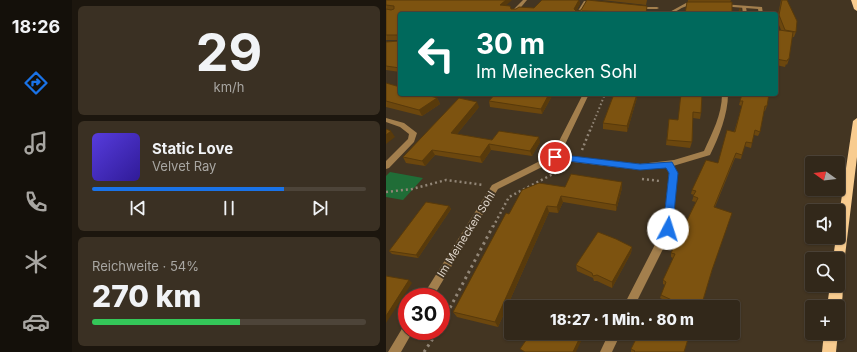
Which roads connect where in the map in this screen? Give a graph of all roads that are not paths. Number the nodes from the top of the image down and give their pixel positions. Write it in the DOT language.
graph roads {
  1 [pos="525,0"];
  2 [pos="854,0"];
  3 [pos="578,1"];
  4 [pos="586,1"];
  5 [pos="600,3"];
  6 [pos="701,4"];
  7 [pos="715,5"];
  8 [pos="630,7"];
  9 [pos="744,7"];
  10 [pos="657,8"];
  11 [pos="857,9"];
  12 [pos="515,11"];
  13 [pos="579,12"];
  14 [pos="672,12"];
  15 [pos="745,12"];
  16 [pos="761,12"];
  17 [pos="585,96"];
  18 [pos="725,96"];
  19 [pos="386,120"];
  20 [pos="857,121"];
  21 [pos="555,157"];
  22 [pos="669,165"];
  23 [pos="386,166"];
  24 [pos="840,252"];
  25 [pos="433,288"];
  26 [pos="632,300"];
  27 [pos="401,340"];
  28 [pos="612,340"];
  29 [pos="830,340"];
  30 [pos="394,352"];
  31 [pos="606,352"];
  32 [pos="829,352"];
  1 -- 12 [label="street"];
  2 -- 11 [label="main road"];
  3 -- 4 [label="street"];
  4 -- 5 [label="street"];
  4 -- 13 [label="street"];
  6 -- 14 [label="street"];
  7 -- 9 [label="street"];
  8 -- 10 [label="street"];
  9 -- 15 [label="street"];
  9 -- 16 [label="street"];
  17 -- 21 [label="street"];
  18 -- 22 [label="street"];
  19 -- 23 [label="street"];
  20 -- 24 [label="main road"];
  21 -- 22 [label="street"];
  21 -- 25 [label="street, Im Meinecken Sohl"];
  22 -- 26 [label="street"];
  27 -- 30 [label="street"];
  28 -- 31 [label="street"];
  29 -- 32 [label="main road"];
}
